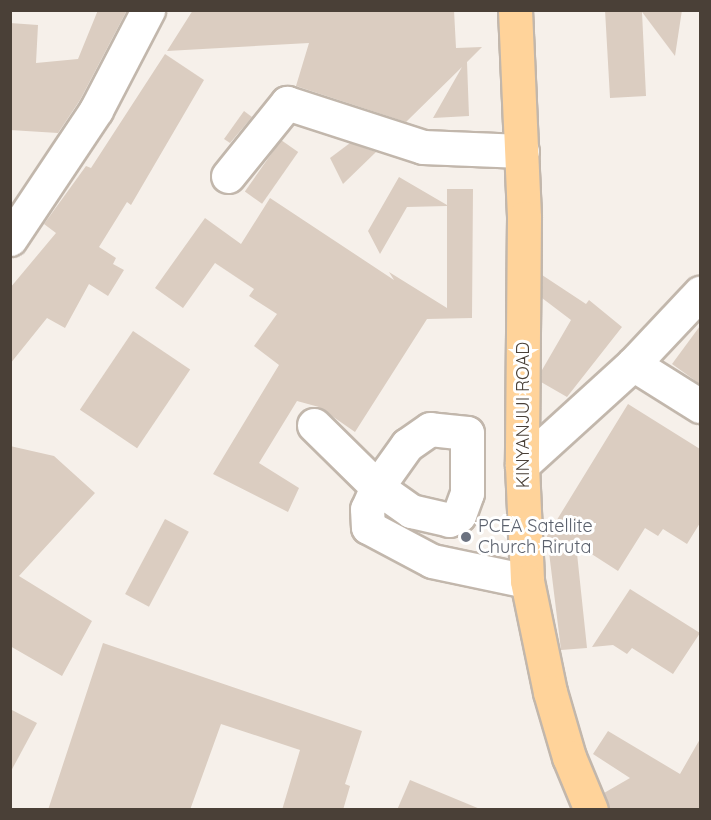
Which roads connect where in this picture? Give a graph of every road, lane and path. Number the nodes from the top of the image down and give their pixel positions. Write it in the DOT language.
graph roads {
  1 [pos="148,10"];
  2 [pos="515,10"];
  3 [pos="522,151"];
  4 [pos="228,176"];
  5 [pos="10,238"];
  6 [pos="699,298"];
  7 [pos="633,364"];
  8 [pos="700,406"];
  9 [pos="314,425"];
  10 [pos="522,465"];
  11 [pos="377,486"];
  12 [pos="424,516"];
  13 [pos="412,551"];
  14 [pos="527,581"];
  15 [pos="591,810"];
  1 -- 5 [label="street"];
  2 -- 3 [label="main road, KINYANJUI ROAD"];
  3 -- 4 [label="street"];
  3 -- 10 [label="main road, KINYANJUI ROAD"];
  6 -- 7 [label="street"];
  7 -- 8 [label="street"];
  7 -- 10 [label="street"];
  9 -- 11 [label="street"];
  10 -- 14 [label="main road, KINYANJUI ROAD"];
  11 -- 12 [label="street"];
  11 -- 12 [label="street"];
  11 -- 13 [label="street"];
  12 -- 13 [label="street"];
  13 -- 14 [label="street"];
  14 -- 15 [label="main road, KINYANJUI ROAD"];
}
